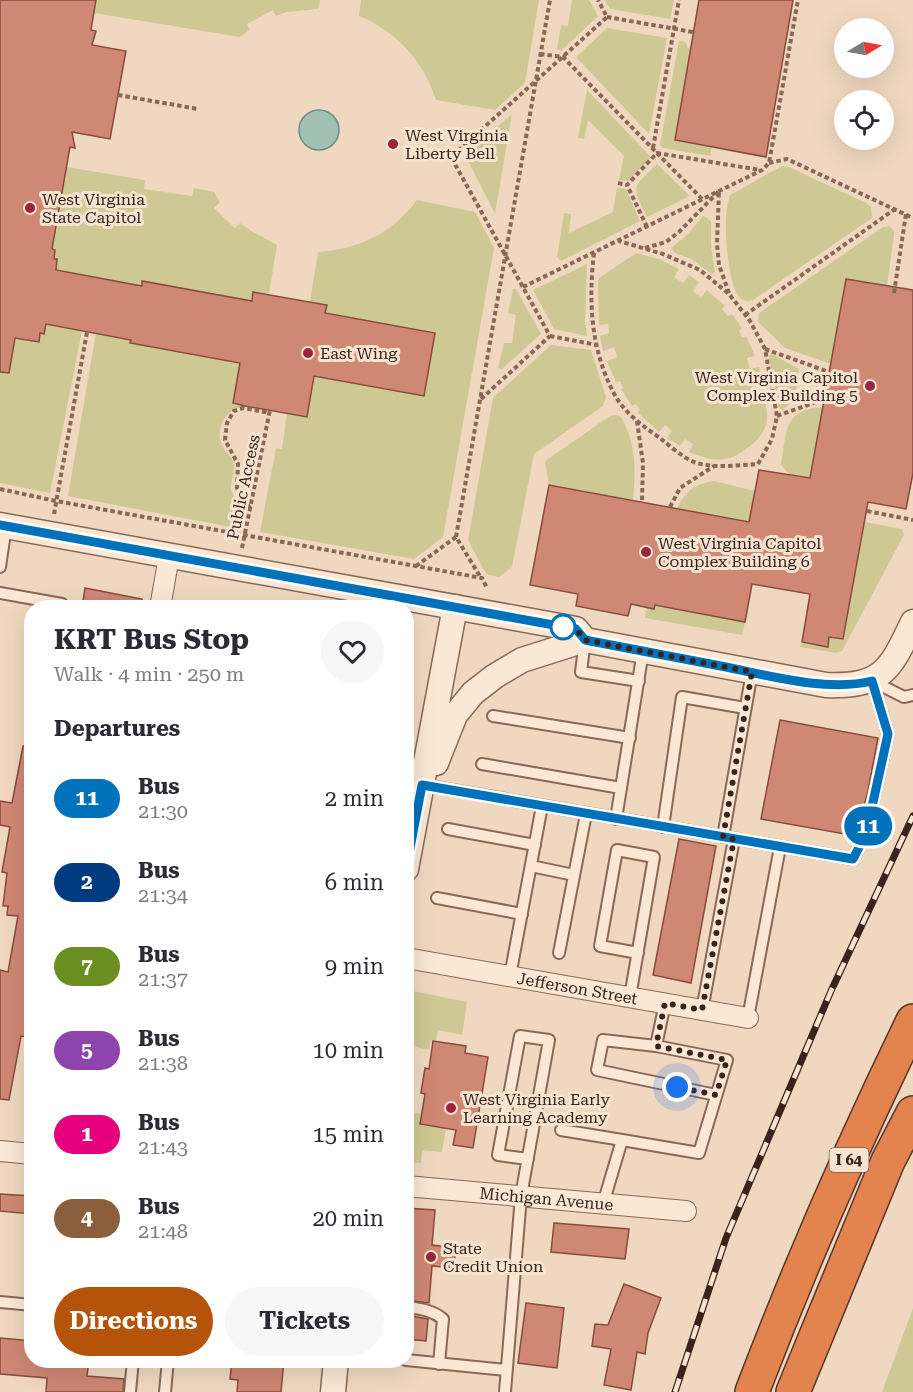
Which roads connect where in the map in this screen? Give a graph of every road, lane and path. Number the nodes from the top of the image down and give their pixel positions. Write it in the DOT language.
graph roads {
  1 [pos="550,0"];
  2 [pos="598,0"];
  3 [pos="679,0"];
  4 [pos="798,0"];
  5 [pos="607,17"];
  6 [pos="674,29"];
  7 [pos="693,32"];
  8 [pos="540,54"];
  9 [pos="563,57"];
  10 [pos="535,83"];
  11 [pos="118,95"];
  12 [pos="198,109"];
  13 [pos="653,148"];
  14 [pos="657,153"];
  15 [pos="769,163"];
  16 [pos="762,170"];
  17 [pos="618,183"];
  18 [pos="627,185"];
  19 [pos="719,191"];
  20 [pos="702,200"];
  21 [pos="895,209"];
  22 [pos="906,214"];
  23 [pos="913,218"];
  24 [pos="647,227"];
  25 [pos="619,241"];
  26 [pos="644,248"];
  27 [pos="505,253"];
  28 [pos="594,253"];
  29 [pos="523,286"];
  30 [pos="894,293"];
  31 [pos="729,294"];
  32 [pos="745,315"];
  33 [pos="87,332"];
  34 [pos="550,336"];
  35 [pos="597,345"];
  36 [pos="765,349"];
  37 [pos="829,372"];
  38 [pos="824,399"];
  39 [pos="479,400"];
  40 [pos="777,416"];
  41 [pos="637,420"];
  42 [pos="714,466"];
  43 [pos="0,489"];
  44 [pos="56,501"];
  45 [pos="642,502"];
  46 [pos="670,507"];
  47 [pos="250,509"];
  48 [pos="867,511"];
  49 [pos="913,520"];
  50 [pos="3,526"];
  51 [pos="50,534"];
  52 [pos="245,534"];
  53 [pos="456,537"];
  54 [pos="169,556"];
  55 [pos="415,566"];
  56 [pos="0,567"];
  57 [pos="238,568"];
  58 [pos="482,578"];
  59 [pos="488,588"];
  60 [pos="0,593"];
  61 [pos="39,600"];
  62 [pos="161,600"];
  63 [pos="454,607"];
  64 [pos="913,622"];
  65 [pos="585,640"];
  66 [pos="644,651"];
  67 [pos="752,672"];
  68 [pos="639,681"];
  69 [pos="872,681"];
  70 [pos="913,695"];
  71 [pos="745,708"];
  72 [pos="493,716"];
  73 [pos="630,738"];
  74 [pos="482,764"];
  75 [pos="414,784"];
  76 [pos="621,788"];
  77 [pos="543,806"];
  78 [pos="586,814"];
  79 [pos="616,819"];
  80 [pos="663,827"];
  81 [pos="448,829"];
  82 [pos="728,838"];
  83 [pos="535,845"];
  84 [pos="780,847"];
  85 [pos="531,866"];
  86 [pos="574,875"];
  87 [pos="437,898"];
  88 [pos="522,914"];
  89 [pos="559,953"];
  90 [pos="638,953"];
  91 [pos="414,959"];
  92 [pos="510,976"];
  93 [pos="630,997"];
  94 [pos="665,1003"];
  95 [pos="702,1010"];
  96 [pos="748,1018"];
  97 [pos="913,1021"];
  98 [pos="656,1046"];
  99 [pos="716,1095"];
  100 [pos="913,1113"];
  101 [pos="561,1130"];
  102 [pos="622,1140"];
  103 [pos="0,1151"];
  104 [pos="24,1153"];
  105 [pos="528,1159"];
  106 [pos="414,1187"];
  107 [pos="521,1196"];
  108 [pos="603,1204"];
  109 [pos="686,1211"];
  110 [pos="0,1302"];
  111 [pos="24,1304"];
  112 [pos="414,1308"];
  113 [pos="414,1361"];
  114 [pos="439,1364"];
  115 [pos="132,1368"];
  116 [pos="167,1368"];
  117 [pos="335,1368"];
  118 [pos="506,1370"];
  119 [pos="130,1392"];
  120 [pos="165,1392"];
  121 [pos="333,1392"];
  122 [pos="505,1392"];
  123 [pos="752,1392"];
  124 [pos="793,1392"];
  1 -- 8 [label="path"];
  2 -- 5 [label="path"];
  3 -- 6 [label="path"];
  4 -- 15 [label="path"];
  5 -- 6 [label="path"];
  5 -- 9 [label="path"];
  6 -- 7 [label="path"];
  6 -- 13 [label="path"];
  8 -- 9 [label="path"];
  8 -- 10 [label="path"];
  9 -- 10 [label="path"];
  9 -- 13 [label="path"];
  10 -- 27 [label="path"];
  10 -- 27 [label="path"];
  11 -- 12 [label="path"];
  13 -- 14 [label="path"];
  14 -- 16 [label="path"];
  14 -- 18 [label="path"];
  14 -- 20 [label="path"];
  15 -- 16 [label="path"];
  15 -- 21 [label="path"];
  16 -- 19 [label="path"];
  17 -- 18 [label="path"];
  18 -- 24 [label="path"];
  19 -- 20 [label="path"];
  19 -- 26 [label="path"];
  19 -- 31 [label="path"];
  20 -- 24 [label="path"];
  21 -- 22 [label="path"];
  21 -- 32 [label="path"];
  22 -- 23 [label="path"];
  22 -- 30 [label="path"];
  24 -- 25 [label="path"];
  25 -- 26 [label="path"];
  25 -- 28 [label="path"];
  26 -- 31 [label="path"];
  27 -- 29 [label="path"];
  27 -- 39 [label="path"];
  28 -- 29 [label="path"];
  28 -- 35 [label="path"];
  29 -- 34 [label="path"];
  31 -- 32 [label="path"];
  32 -- 36 [label="path"];
  33 -- 44 [label="path"];
  34 -- 35 [label="path"];
  34 -- 39 [label="path"];
  35 -- 41 [label="path"];
  36 -- 37 [label="path"];
  36 -- 40 [label="path"];
  38 -- 40 [label="path"];
  39 -- 53 [label="path"];
  40 -- 42 [label="path"];
  41 -- 42 [label="path"];
  41 -- 45 [label="path"];
  42 -- 46 [label="path"];
  43 -- 44 [label="path"];
  44 -- 51 [label="path"];
  44 -- 52 [label="path"];
  47 -- 47 [label="path, Public Access"];
  47 -- 52 [label="path, Public Access"];
  48 -- 49 [label="path"];
  50 -- 51 [label="street"];
  50 -- 56 [label="lane"];
  51 -- 54 [label="street"];
  52 -- 55 [label="path"];
  52 -- 57 [label="path, Public Access"];
  53 -- 55 [label="path"];
  53 -- 58 [label="path"];
  54 -- 57 [label="street"];
  54 -- 62 [label="street"];
  55 -- 58 [label="path"];
  57 -- 63 [label="street"];
  58 -- 59 [label="path"];
  60 -- 61 [label="lane"];
  63 -- 65 [label="street"];
  63 -- 75 [label="street"];
  64 -- 69 [label="street"];
  65 -- 66 [label="street"];
  65 -- 68 [label="lane"];
  65 -- 75 [label="street"];
  66 -- 67 [label="street"];
  66 -- 68 [label="lane"];
  67 -- 69 [label="street"];
  67 -- 71 [label="lane"];
  68 -- 73 [label="lane"];
  69 -- 70 [label="lane"];
  69 -- 84 [label="lane"];
  71 -- 80 [label="lane"];
  71 -- 82 [label="lane"];
  72 -- 73 [label="lane"];
  73 -- 76 [label="lane"];
  74 -- 76 [label="lane"];
  75 -- 77 [label="lane"];
  76 -- 79 [label="lane"];
  77 -- 78 [label="lane"];
  77 -- 83 [label="lane"];
  78 -- 79 [label="lane"];
  78 -- 86 [label="lane"];
  79 -- 80 [label="lane"];
  80 -- 82 [label="lane"];
  81 -- 83 [label="lane"];
  82 -- 84 [label="lane"];
  82 -- 95 [label="lane"];
  83 -- 85 [label="lane"];
  84 -- 96 [label="lane"];
  85 -- 86 [label="lane"];
  85 -- 88 [label="lane"];
  86 -- 89 [label="lane"];
  87 -- 88 [label="lane"];
  88 -- 92 [label="lane"];
  90 -- 90 [label="lane"];
  90 -- 93 [label="lane"];
  91 -- 92 [label="street, Jefferson Street"];
  92 -- 93 [label="street, Jefferson Street"];
  93 -- 94 [label="street, Jefferson Street"];
  94 -- 95 [label="street, Jefferson Street"];
  94 -- 98 [label="lane"];
  95 -- 96 [label="street, Jefferson Street"];
  97 -- 123 [label="highway, I 64"];
  98 -- 99 [label="lane"];
  98 -- 99 [label="lane"];
  99 -- 102 [label="lane"];
  100 -- 124 [label="highway, I 64"];
  101 -- 102 [label="lane"];
  102 -- 108 [label="lane"];
  103 -- 104 [label="street"];
  105 -- 105 [label="lane"];
  105 -- 107 [label="lane"];
  106 -- 107 [label="street, Michigan Avenue"];
  107 -- 108 [label="street, Michigan Avenue"];
  107 -- 118 [label="lane"];
  108 -- 109 [label="street, Michigan Avenue"];
  110 -- 111 [label="lane"];
  112 -- 114 [label="lane"];
  113 -- 114 [label="lane"];
  114 -- 118 [label="lane"];
  115 -- 119 [label="lane"];
  116 -- 120 [label="lane"];
  117 -- 121 [label="street"];
  118 -- 122 [label="lane"];
}
